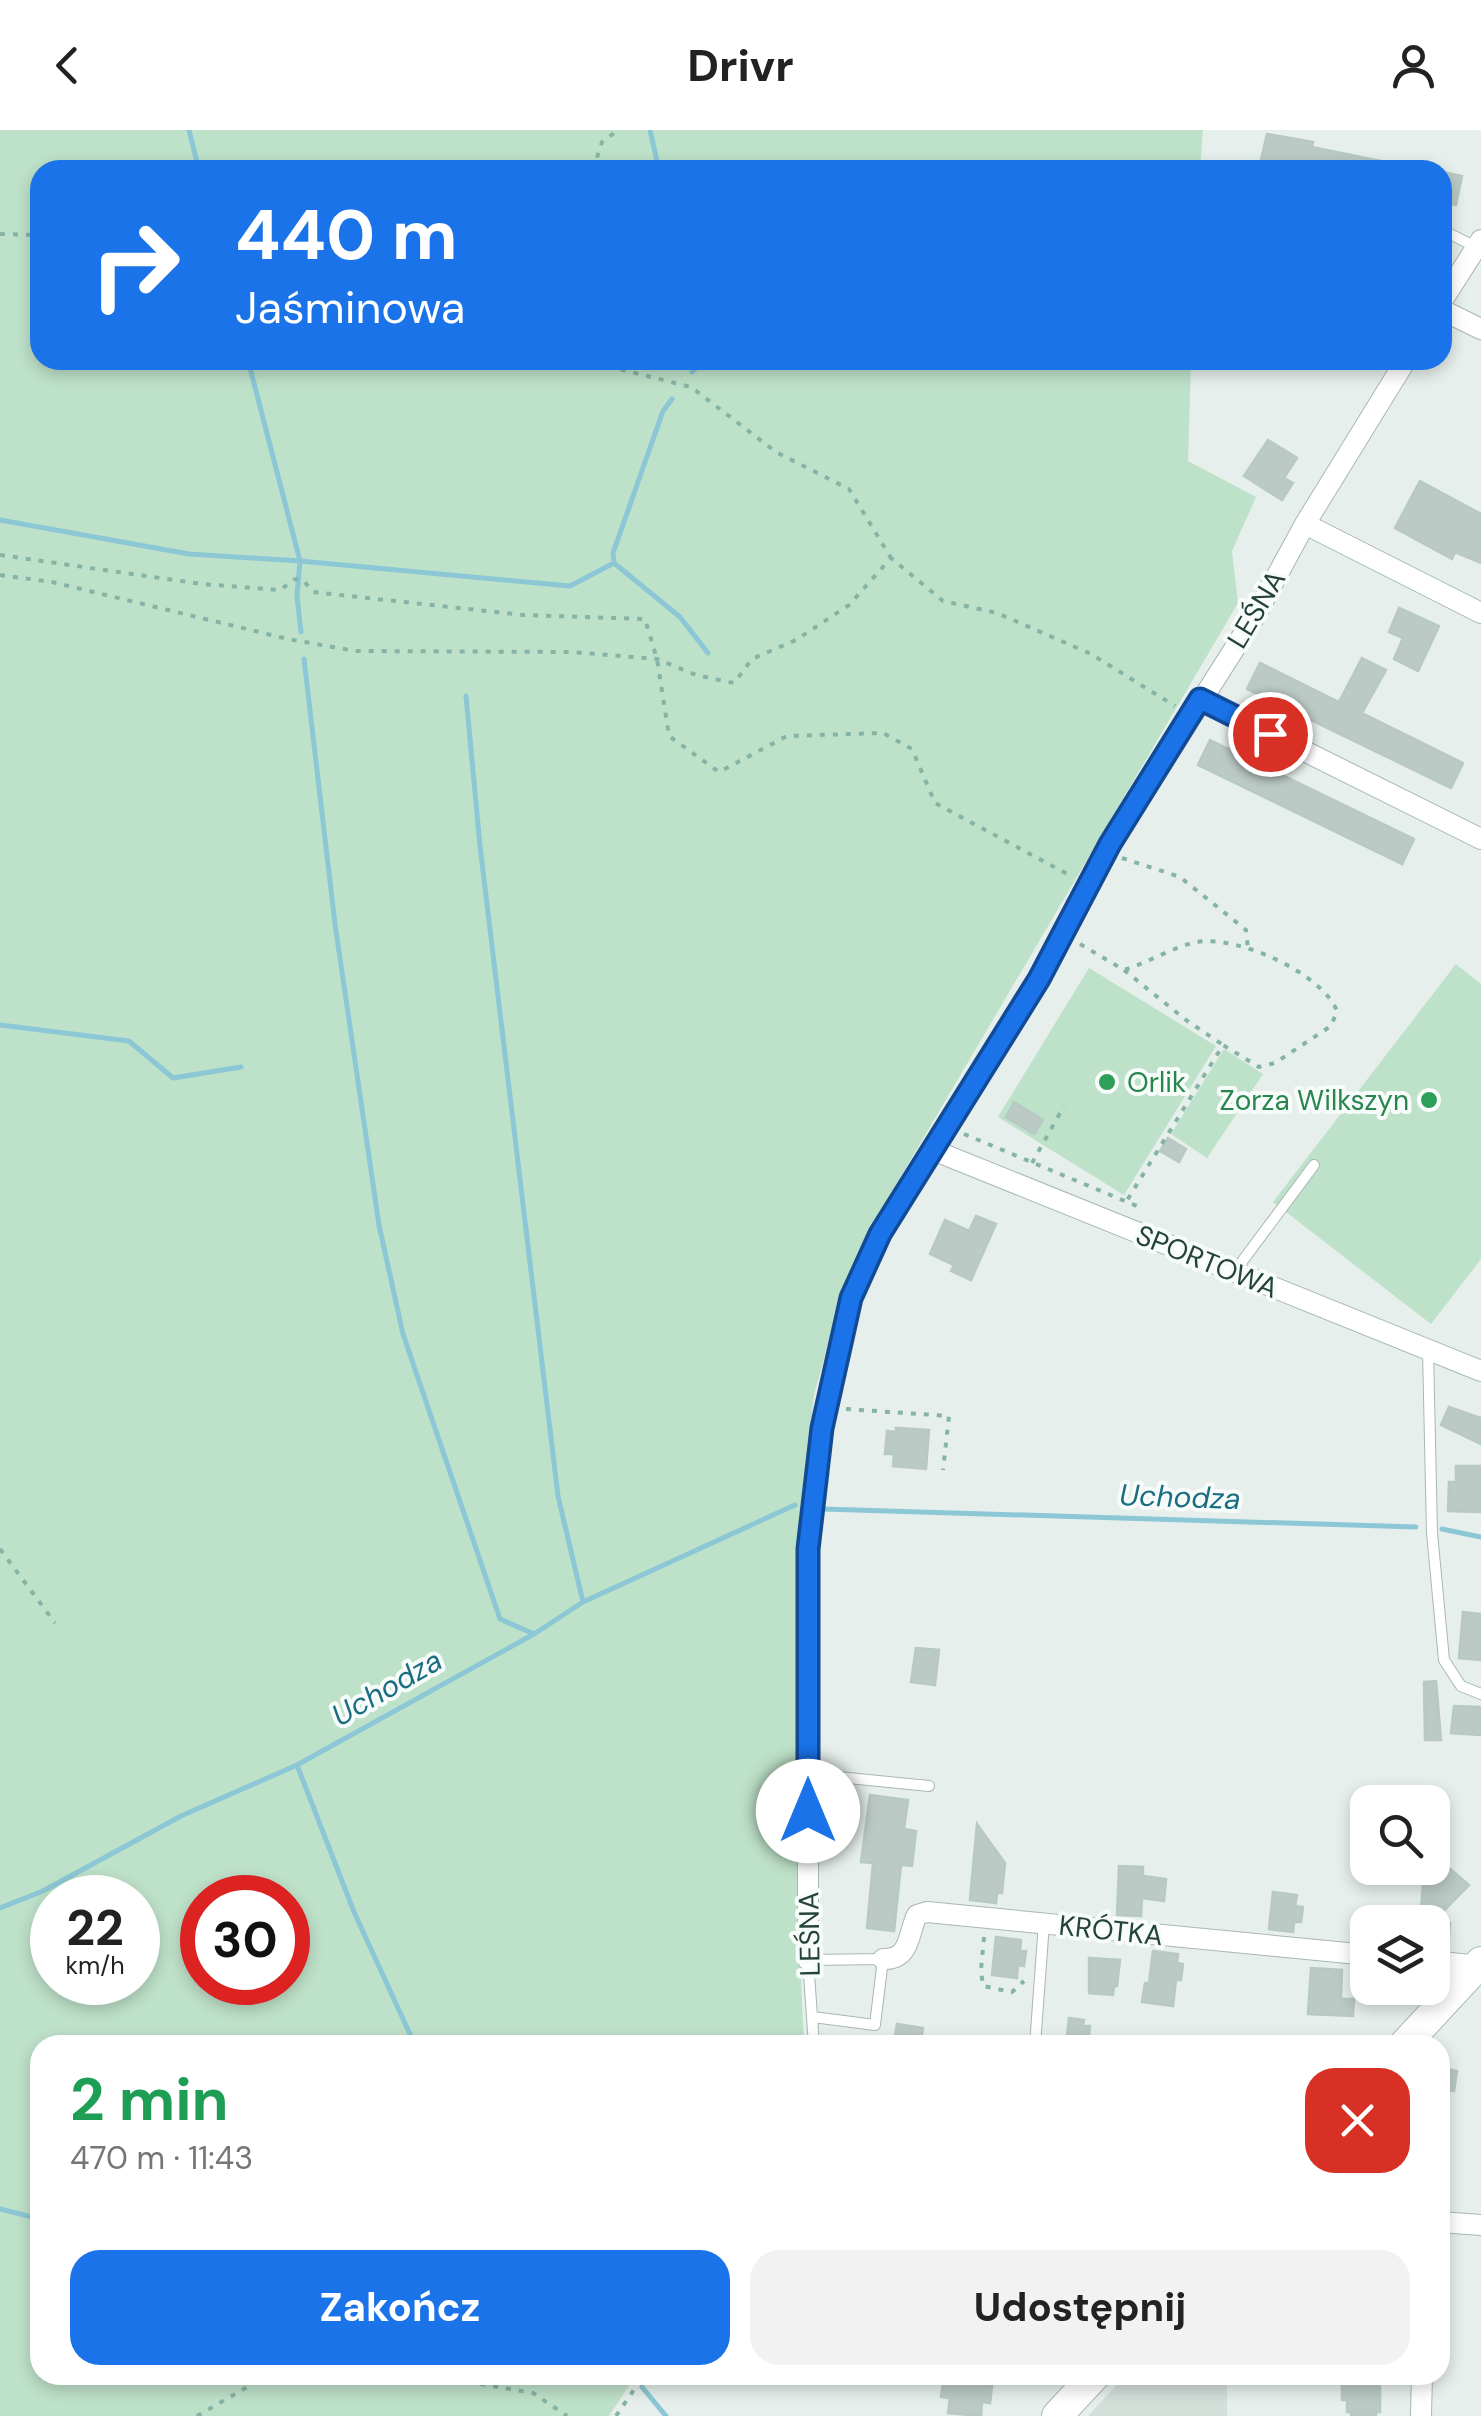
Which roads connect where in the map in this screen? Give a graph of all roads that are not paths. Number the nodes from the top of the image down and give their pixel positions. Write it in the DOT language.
graph roads {
  1 [pos="1452,234"];
  2 [pos="1479,244"];
  3 [pos="1452,286"];
  4 [pos="1452,315"];
  5 [pos="1481,329"];
  6 [pos="1400,370"];
  7 [pos="1305,524"];
  8 [pos="1481,613"];
  9 [pos="1195,707"];
  10 [pos="1481,839"];
  11 [pos="933,1150"];
  12 [pos="1314,1165"];
  13 [pos="1234,1272"];
  14 [pos="1428,1348"];
  15 [pos="1481,1371"];
  16 [pos="1481,1694"];
  17 [pos="808,1774"];
  18 [pos="929,1786"];
  19 [pos="1044,1924"];
  20 [pos="1350,1953"];
  21 [pos="884,1959"];
  22 [pos="808,1960"];
  23 [pos="1450,1962"];
  24 [pos="1480,1964"];
  25 [pos="813,2017"];
  26 [pos="814,2035"];
  27 [pos="1036,2035"];
  28 [pos="1413,2035"];
  29 [pos="1450,2223"];
  30 [pos="1481,2225"];
  31 [pos="1086,2385"];
  32 [pos="1422,2385"];
  33 [pos="1057,2416"];
  34 [pos="1421,2416"];
  1 -- 2 [label="lane"];
  2 -- 3 [label="street"];
  4 -- 5 [label="street"];
  6 -- 7 [label="street, LEŚNA"];
  7 -- 8 [label="street"];
  7 -- 9 [label="street, LEŚNA"];
  9 -- 10 [label="street"];
  9 -- 11 [label="street, LEŚNA"];
  11 -- 13 [label="street, SPORTOWA"];
  11 -- 17 [label="street, LEŚNA"];
  12 -- 13 [label="lane"];
  13 -- 14 [label="street, SPORTOWA"];
  14 -- 15 [label="street, SPORTOWA"];
  14 -- 16 [label="lane"];
  17 -- 18 [label="lane"];
  17 -- 22 [label="street, LEŚNA"];
  19 -- 20 [label="street, KRÓTKA"];
  19 -- 21 [label="street, KRÓTKA"];
  19 -- 27 [label="lane"];
  21 -- 22 [label="lane"];
  21 -- 25 [label="lane"];
  22 -- 25 [label="lane, LEŚNA"];
  23 -- 24 [label="street"];
  24 -- 28 [label="street"];
  25 -- 26 [label="lane, LEŚNA"];
  29 -- 30 [label="street"];
  31 -- 33 [label="street"];
  32 -- 34 [label="street"];
}
